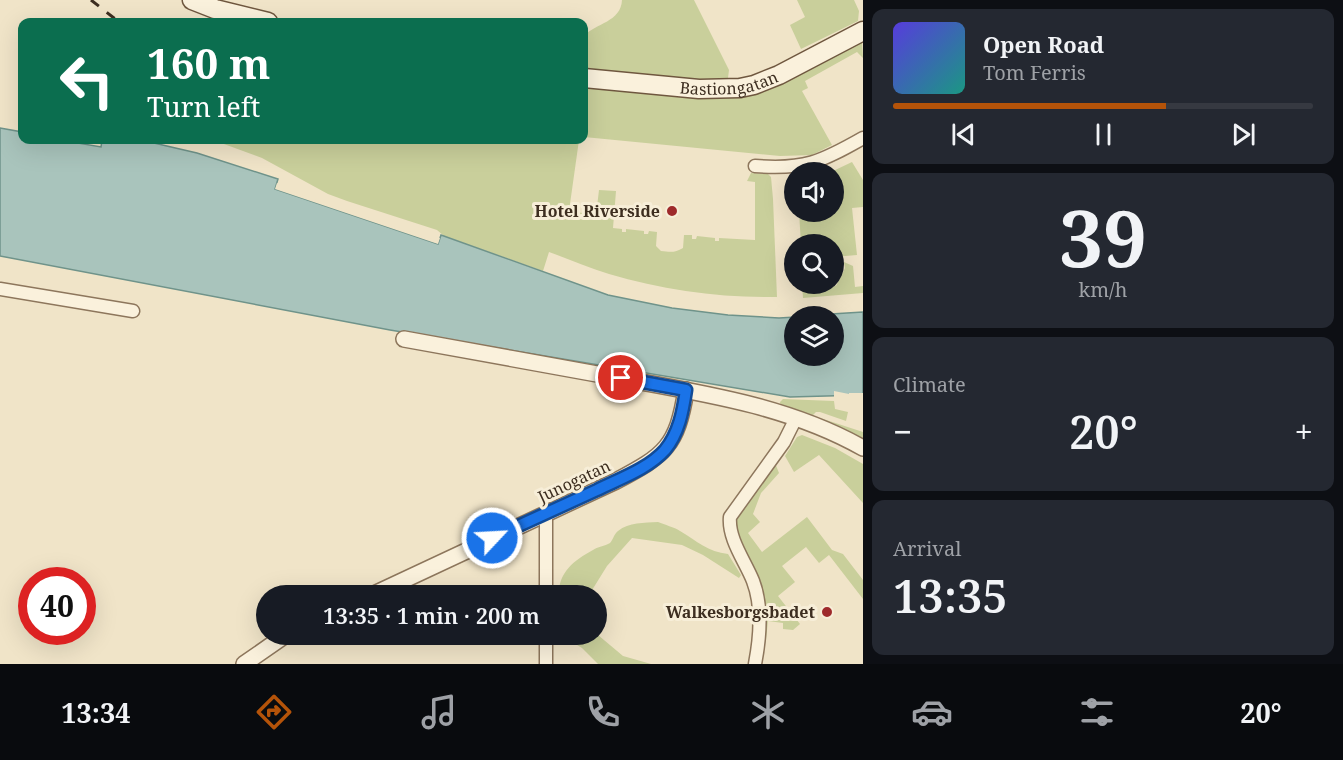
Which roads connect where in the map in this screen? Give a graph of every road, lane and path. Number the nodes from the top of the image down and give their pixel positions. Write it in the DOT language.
graph roads {
  1 [pos="192,0"];
  2 [pos="251,18"];
  3 [pos="863,31"];
  4 [pos="588,78"];
  5 [pos="863,138"];
  6 [pos="755,166"];
  7 [pos="0,289"];
  8 [pos="133,311"];
  9 [pos="404,339"];
  10 [pos="686,390"];
  11 [pos="796,418"];
  12 [pos="863,448"];
  13 [pos="546,513"];
  14 [pos="393,585"];
  15 [pos="546,585"];
  16 [pos="271,645"];
  17 [pos="546,645"];
  18 [pos="244,664"];
  19 [pos="546,664"];
  20 [pos="755,664"];
  1 -- 2 [label="main road"];
  3 -- 4 [label="main road, Bastiongatan"];
  5 -- 6 [label="street"];
  7 -- 8 [label="street"];
  9 -- 10 [label="street"];
  10 -- 11 [label="street"];
  10 -- 13 [label="street, Junogatan"];
  11 -- 12 [label="street"];
  11 -- 20 [label="street"];
  13 -- 14 [label="street, Junogatan"];
  13 -- 15 [label="street"];
  16 -- 18 [label="street"];
  17 -- 19 [label="street"];
}
